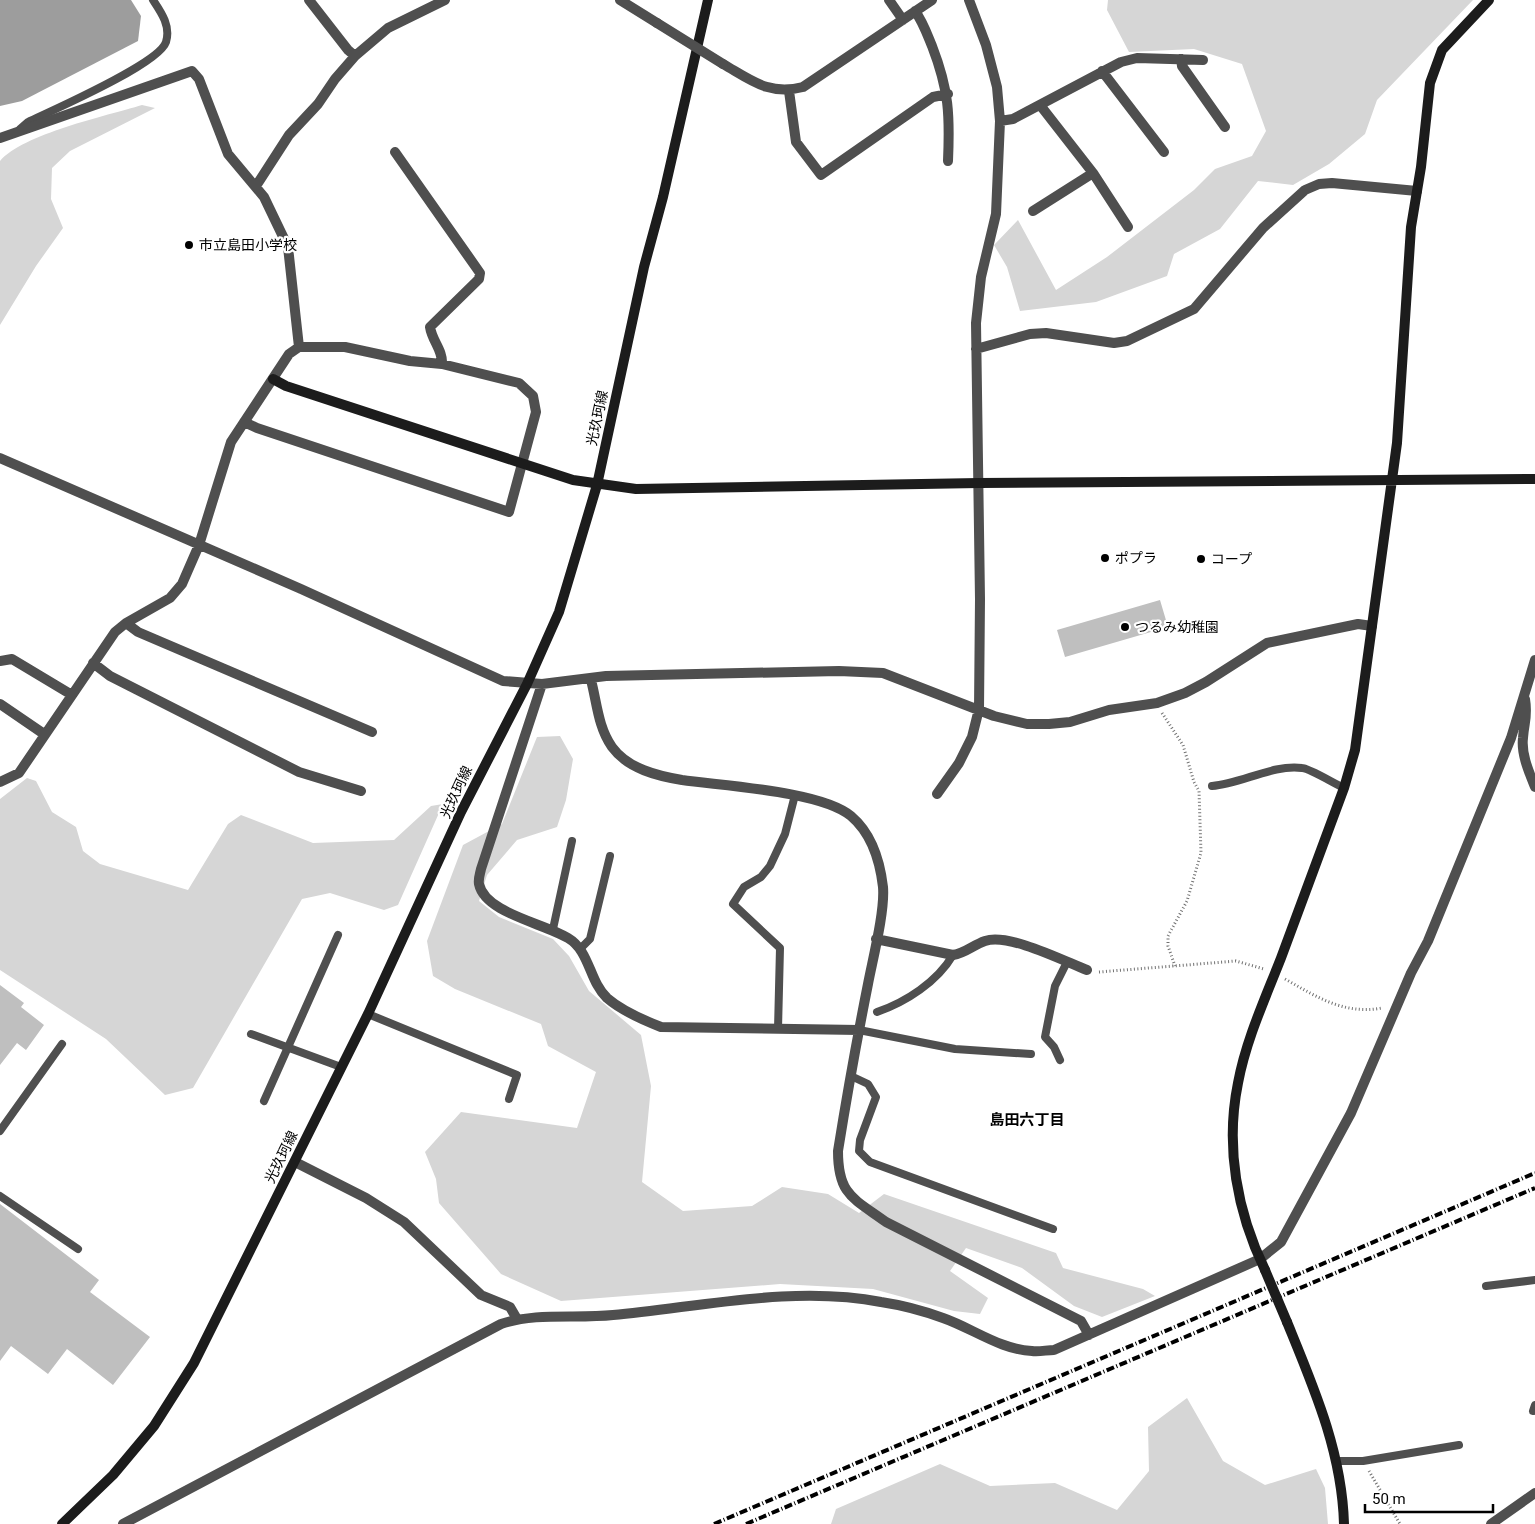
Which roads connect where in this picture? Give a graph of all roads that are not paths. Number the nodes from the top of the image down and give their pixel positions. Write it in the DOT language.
graph roads {
  1 [pos="153,0"];
  2 [pos="308,0"];
  3 [pos="445,0"];
  4 [pos="620,0"];
  5 [pos="708,0"];
  6 [pos="889,0"];
  7 [pos="932,0"];
  8 [pos="969,0"];
  9 [pos="1490,0"];
  10 [pos="915,12"];
  11 [pos="903,20"];
  12 [pos="355,56"];
  13 [pos="1181,59"];
  14 [pos="1203,60"];
  15 [pos="1102,71"];
  16 [pos="789,91"];
  17 [pos="948,94"];
  18 [pos="1040,104"];
  19 [pos="1000,121"];
  20 [pos="1225,127"];
  21 [pos="14,135"];
  22 [pos="0,138"];
  23 [pos="395,152"];
  24 [pos="1164,152"];
  25 [pos="948,161"];
  26 [pos="1094,173"];
  27 [pos="256,186"];
  28 [pos="1416,191"];
  29 [pos="1033,211"];
  30 [pos="1128,228"];
  31 [pos="299,347"];
  32 [pos="976,349"];
  33 [pos="442,364"];
  34 [pos="273,379"];
  35 [pos="244,422"];
  36 [pos="0,458"];
  37 [pos="523,464"];
  38 [pos="1535,478"];
  39 [pos="1393,479"];
  40 [pos="979,482"];
  41 [pos="597,485"];
  42 [pos="199,545"];
  43 [pos="126,623"];
  44 [pos="1372,626"];
  45 [pos="1535,660"];
  46 [pos="0,661"];
  47 [pos="93,663"];
  48 [pos="591,680"];
  49 [pos="527,684"];
  50 [pos="542,684"];
  51 [pos="72,695"];
  52 [pos="1525,696"];
  53 [pos="0,704"];
  54 [pos="979,709"];
  55 [pos="372,732"];
  56 [pos="44,734"];
  57 [pos="0,782"];
  58 [pos="1212,786"];
  59 [pos="1535,787"];
  60 [pos="1344,788"];
  61 [pos="361,791"];
  62 [pos="937,794"];
  63 [pos="795,795"];
  64 [pos="572,841"];
  65 [pos="610,856"];
  66 [pos="553,929"];
  67 [pos="338,935"];
  68 [pos="876,939"];
  69 [pos="580,949"];
  70 [pos="953,955"];
  71 [pos="1067,962"];
  72 [pos="1087,970"];
  73 [pos="877,1012"];
  74 [pos="368,1014"];
  75 [pos="778,1029"];
  76 [pos="859,1030"];
  77 [pos="251,1034"];
  78 [pos="62,1044"];
  79 [pos="289,1048"];
  80 [pos="1031,1054"];
  81 [pos="1060,1060"];
  82 [pos="341,1067"];
  83 [pos="851,1076"];
  84 [pos="509,1099"];
  85 [pos="264,1101"];
  86 [pos="0,1131"];
  87 [pos="294,1162"];
  88 [pos="0,1196"];
  89 [pos="1053,1229"];
  90 [pos="78,1249"];
  91 [pos="1260,1259"];
  92 [pos="1535,1280"];
  93 [pos="1486,1286"];
  94 [pos="517,1319"];
  95 [pos="1089,1335"];
  96 [pos="1459,1444"];
  97 [pos="1337,1461"];
  98 [pos="1535,1493"];
  99 [pos="62,1524"];
  100 [pos="122,1524"];
  101 [pos="1344,1524"];
  102 [pos="1491,1524"];
  1 -- 21 [label="lane"];
  2 -- 12 [label="street"];
  3 -- 12 [label="street"];
  4 -- 16 [label="street, bridge"];
  5 -- 41 [label="street, 光玖珂線"];
  6 -- 11 [label="street"];
  7 -- 10 [label="street"];
  8 -- 19 [label="street"];
  9 -- 28 [label="street"];
  10 -- 11 [label="street"];
  10 -- 17 [label="street"];
  11 -- 16 [label="street"];
  12 -- 27 [label="street"];
  13 -- 14 [label="street"];
  13 -- 15 [label="street"];
  13 -- 20 [label="street"];
  15 -- 18 [label="street"];
  15 -- 24 [label="street"];
  16 -- 17 [label="street"];
  17 -- 25 [label="street"];
  18 -- 19 [label="street"];
  18 -- 26 [label="street"];
  19 -- 32 [label="street"];
  21 -- 22 [label="street"];
  21 -- 27 [label="street"];
  23 -- 33 [label="street"];
  26 -- 29 [label="street"];
  26 -- 30 [label="street"];
  27 -- 31 [label="street"];
  28 -- 32 [label="street"];
  28 -- 39 [label="street"];
  31 -- 33 [label="street"];
  31 -- 34 [label="street"];
  32 -- 40 [label="street"];
  33 -- 37 [label="street"];
  34 -- 35 [label="street"];
  34 -- 37 [label="street"];
  35 -- 37 [label="street"];
  35 -- 42 [label="street"];
  36 -- 42 [label="street"];
  37 -- 41 [label="street"];
  38 -- 39 [label="street"];
  39 -- 40 [label="street"];
  39 -- 44 [label="street"];
  40 -- 41 [label="street"];
  40 -- 54 [label="street"];
  41 -- 49 [label="street, 光玖珂線"];
  42 -- 43 [label="street"];
  42 -- 49 [label="street"];
  43 -- 47 [label="street"];
  43 -- 55 [label="street"];
  44 -- 54 [label="street"];
  44 -- 60 [label="street"];
  45 -- 52 [label="street"];
  46 -- 51 [label="street"];
  47 -- 51 [label="street"];
  47 -- 61 [label="street"];
  48 -- 50 [label="street"];
  48 -- 54 [label="street"];
  48 -- 63 [label="street"];
  49 -- 50 [label="street"];
  49 -- 74 [label="street, 光玖珂線"];
  50 -- 66 [label="street"];
  51 -- 56 [label="street"];
  52 -- 59 [label="street"];
  52 -- 91 [label="street"];
  53 -- 56 [label="street"];
  54 -- 62 [label="street"];
  56 -- 57 [label="street"];
  58 -- 60 [label="lane"];
  60 -- 91 [label="street"];
  63 -- 68 [label="street"];
  63 -- 75 [label="lane"];
  64 -- 66 [label="lane"];
  65 -- 69 [label="lane"];
  66 -- 69 [label="street"];
  67 -- 79 [label="lane"];
  68 -- 70 [label="street"];
  68 -- 76 [label="street"];
  69 -- 75 [label="street"];
  70 -- 71 [label="street"];
  70 -- 73 [label="lane"];
  71 -- 72 [label="street"];
  71 -- 81 [label="lane"];
  74 -- 82 [label="street, 光玖珂線"];
  74 -- 84 [label="lane"];
  75 -- 76 [label="street"];
  76 -- 80 [label="lane"];
  76 -- 83 [label="street"];
  77 -- 79 [label="lane"];
  78 -- 86 [label="lane"];
  79 -- 82 [label="lane"];
  79 -- 85 [label="lane"];
  82 -- 87 [label="street, 光玖珂線"];
  83 -- 89 [label="lane"];
  83 -- 95 [label="street"];
  87 -- 94 [label="street"];
  87 -- 99 [label="street, 光玖珂線"];
  88 -- 90 [label="lane"];
  91 -- 95 [label="street"];
  91 -- 97 [label="street, bridge"];
  92 -- 93 [label="lane"];
  94 -- 95 [label="street"];
  94 -- 100 [label="street"];
  96 -- 97 [label="lane"];
  97 -- 101 [label="street"];
  98 -- 102 [label="street"];
}
